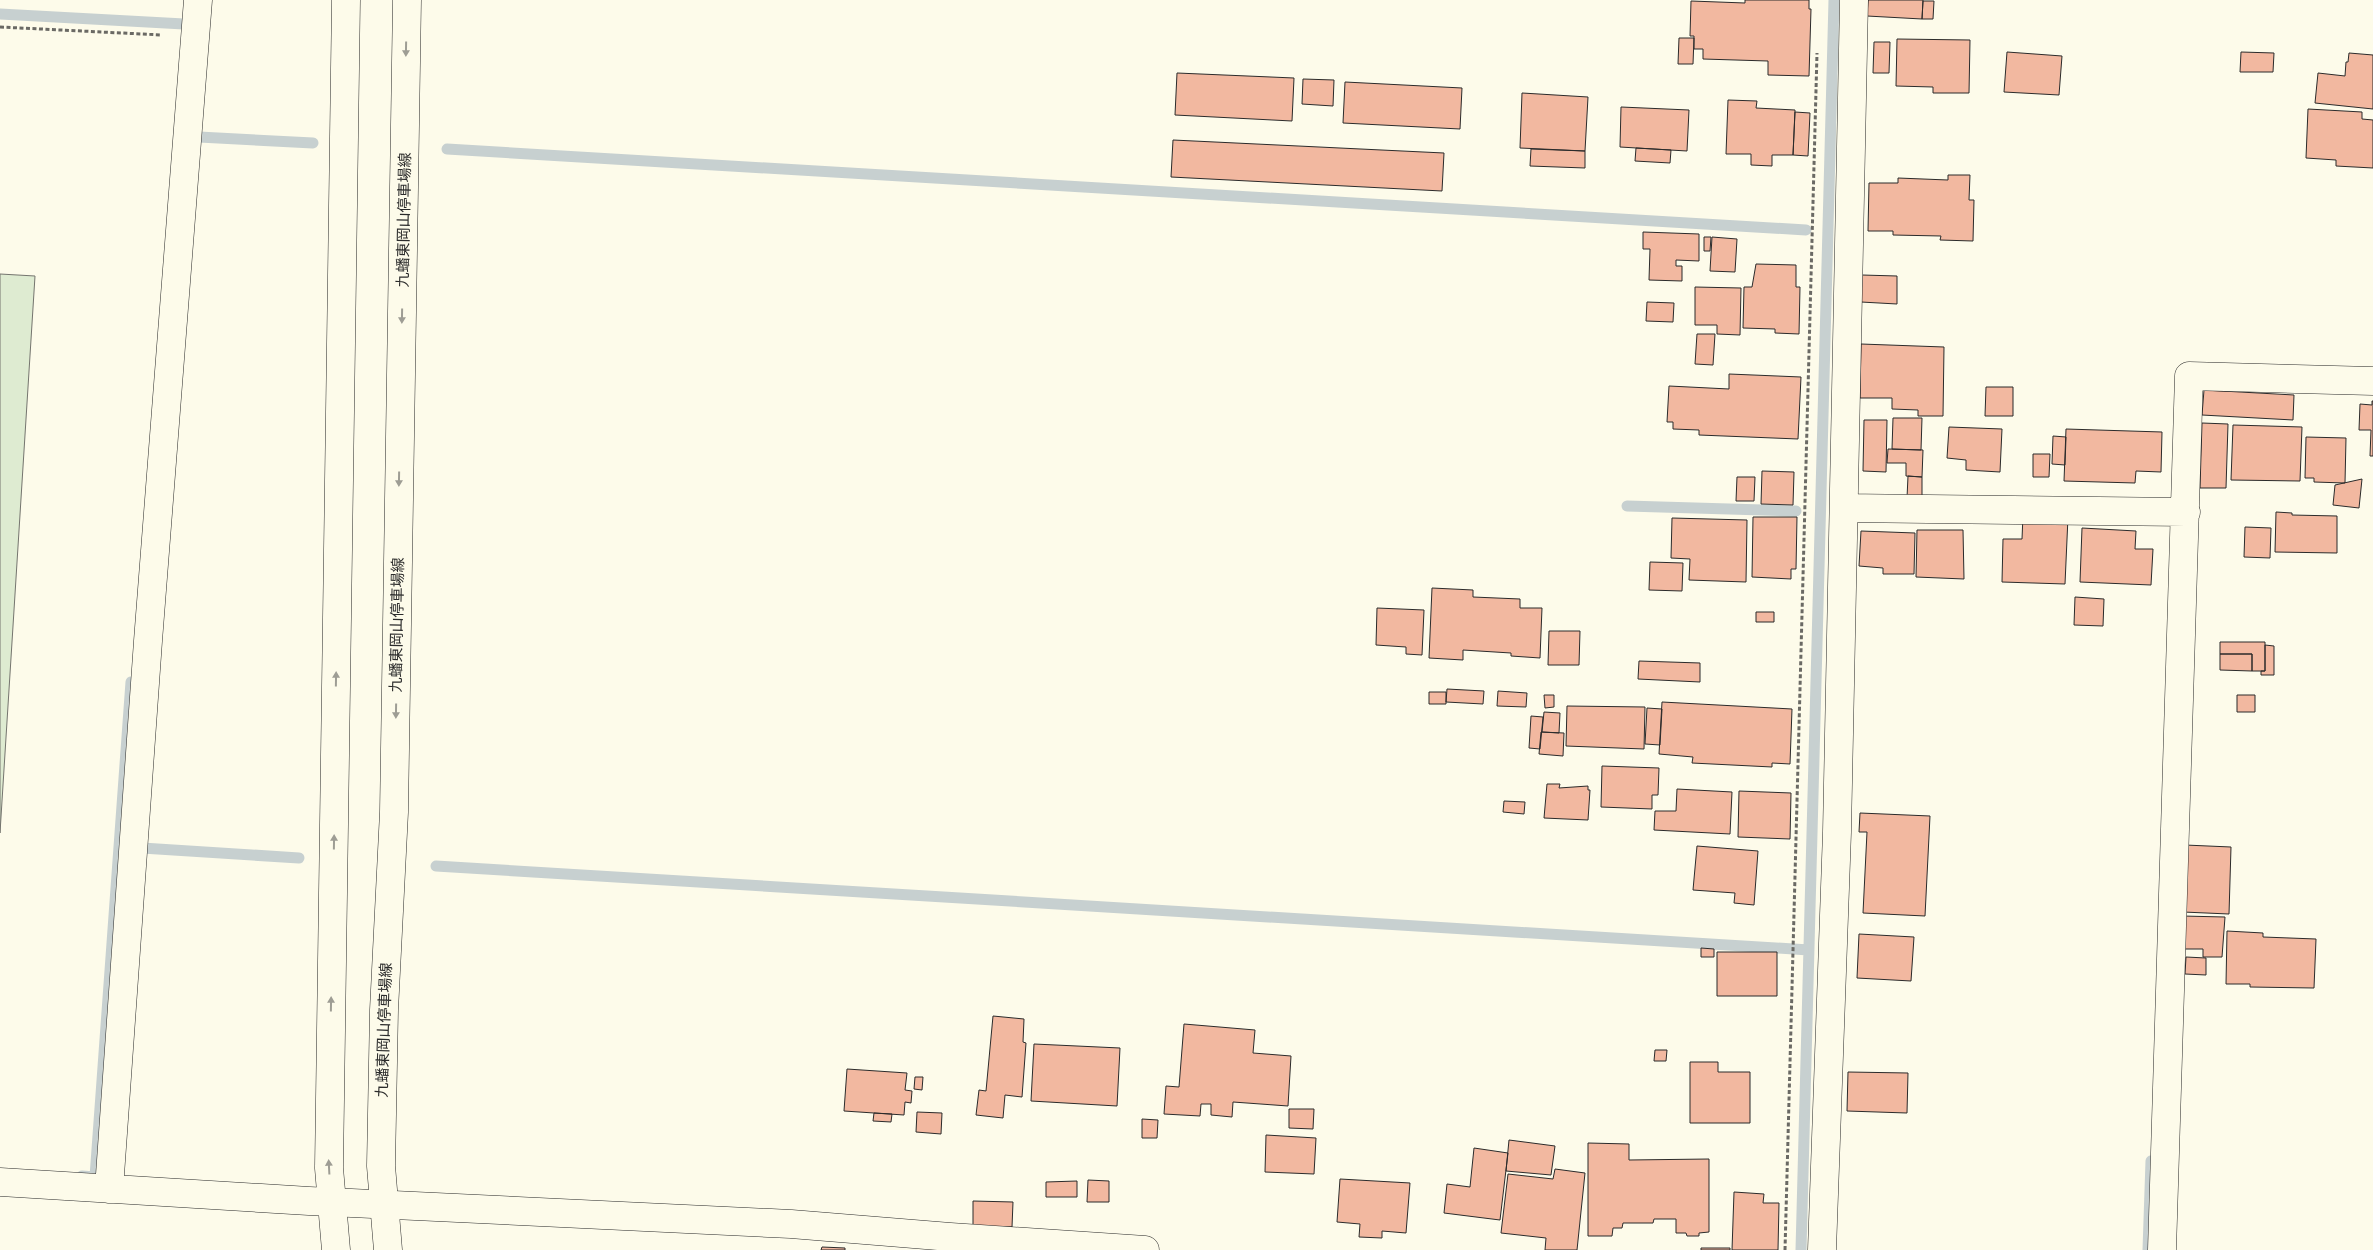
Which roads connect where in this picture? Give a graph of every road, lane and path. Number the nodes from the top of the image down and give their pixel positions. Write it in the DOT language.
graph roads {
  1 [pos="198,0"];
  2 [pos="346,0"];
  3 [pos="407,0"];
  4 [pos="1854,0"];
  5 [pos="0,27"];
  6 [pos="164,35"];
  7 [pos="1817,50"];
  8 [pos="2373,381"];
  9 [pos="1844,508"];
  10 [pos="2178,512"];
  11 [pos="0,1182"];
  12 [pos="109,1190"];
  13 [pos="333,1202"];
  14 [pos="386,1205"];
  15 [pos="950,1244"];
  16 [pos="336,1250"];
  17 [pos="388,1250"];
  18 [pos="1145,1250"];
  19 [pos="1785,1250"];
  20 [pos="1822,1250"];
  21 [pos="2162,1250"];
  1 -- 12 [label="street"];
  13 -- 2 [label="street, one-way"];
  3 -- 14 [label="street, 九蟠東岡山停車場線, one-way"];
  4 -- 9 [label="street"];
  5 -- 6 [label="path"];
  7 -- 19 [label="path"];
  8 -- 10 [label="street"];
  9 -- 10 [label="street"];
  9 -- 20 [label="street"];
  10 -- 21 [label="street"];
  11 -- 12 [label="street"];
  12 -- 13 [label="street"];
  13 -- 14 [label="street"];
  13 -- 16 [label="street"];
  14 -- 15 [label="street"];
  14 -- 17 [label="street, 九蟠東岡山停車場線"];
  15 -- 18 [label="street"];
}
